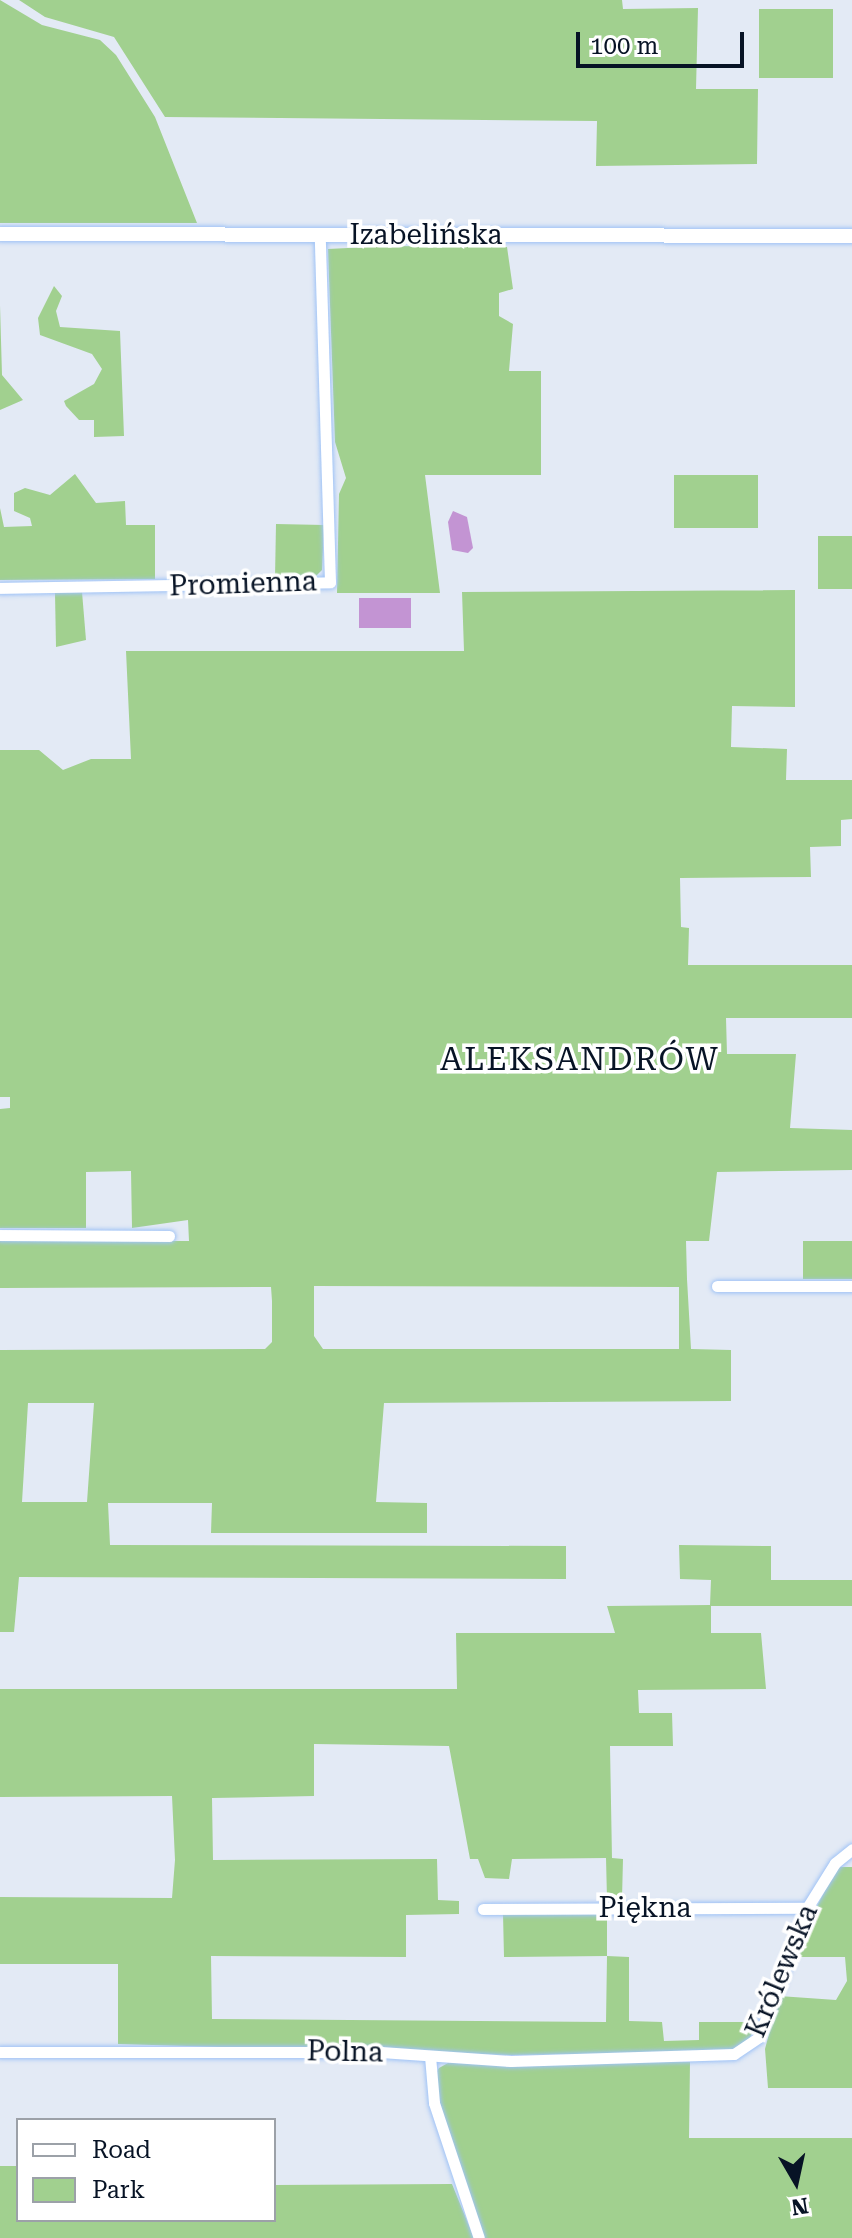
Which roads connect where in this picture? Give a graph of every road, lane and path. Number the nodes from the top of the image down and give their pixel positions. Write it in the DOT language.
graph roads {
  1 [pos="0,234"];
  2 [pos="320,235"];
  3 [pos="852,236"];
  4 [pos="0,588"];
  5 [pos="0,1235"];
  6 [pos="169,1236"];
  7 [pos="717,1286"];
  8 [pos="852,1286"];
  9 [pos="852,1849"];
  10 [pos="807,1908"];
  11 [pos="483,1909"];
  12 [pos="0,2052"];
  13 [pos="430,2056"];
  14 [pos="690,2057"];
  15 [pos="479,2238"];
  1 -- 2 [label="street, Izabelińska"];
  2 -- 3 [label="street, Izabelińska"];
  2 -- 4 [label="street, Promienna"];
  5 -- 6 [label="street"];
  7 -- 8 [label="street"];
  9 -- 10 [label="street, Królewska"];
  10 -- 11 [label="street, Piękna"];
  10 -- 14 [label="street, Królewska"];
  12 -- 13 [label="street, Polna"];
  13 -- 14 [label="street, Polna"];
  13 -- 15 [label="street"];
}
